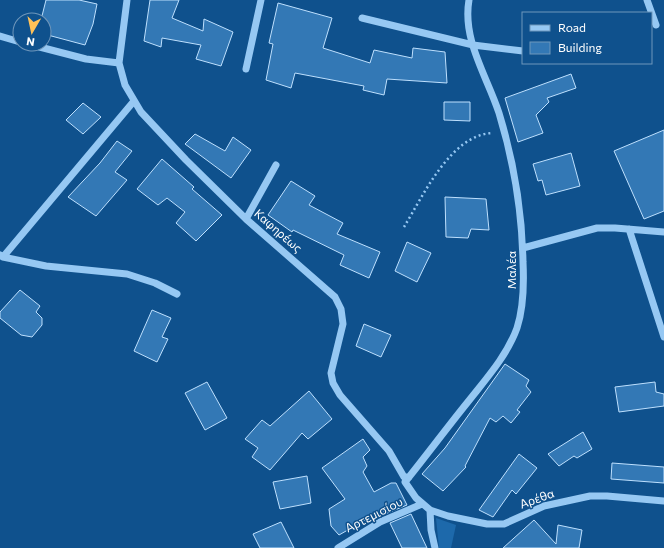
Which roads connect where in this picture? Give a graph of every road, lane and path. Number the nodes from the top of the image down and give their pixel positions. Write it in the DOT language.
graph roads {
  1 [pos="127,0"];
  2 [pos="261,0"];
  3 [pos="469,0"];
  4 [pos="647,0"];
  5 [pos="650,12"];
  6 [pos="362,18"];
  7 [pos="664,23"];
  8 [pos="653,26"];
  9 [pos="0,36"];
  10 [pos="12,40"];
  11 [pos="473,45"];
  12 [pos="52,50"];
  13 [pos="522,51"];
  14 [pos="119,63"];
  15 [pos="246,69"];
  16 [pos="134,101"];
  17 [pos="505,134"];
  18 [pos="276,164"];
  19 [pos="246,219"];
  20 [pos="404,227"];
  21 [pos="629,229"];
  22 [pos="664,232"];
  23 [pos="523,248"];
  24 [pos="2,256"];
  25 [pos="178,294"];
  26 [pos="664,337"];
  27 [pos="409,477"];
  28 [pos="664,501"];
  29 [pos="422,504"];
  30 [pos="430,510"];
  31 [pos="338,548"];
  32 [pos="435,548"];
  1 -- 14 [label="street, Καφηρέως"];
  2 -- 15 [label="street"];
  3 -- 11 [label="street, Μαλέα"];
  4 -- 5 [label="street"];
  6 -- 11 [label="street"];
  7 -- 8 [label="street"];
  9 -- 10 [label="street"];
  11 -- 13 [label="street"];
  11 -- 17 [label="street, Μαλέα"];
  12 -- 14 [label="street"];
  14 -- 16 [label="street, Καφηρέως"];
  16 -- 19 [label="street, Καφηρέως"];
  16 -- 24 [label="street"];
  17 -- 20 [label="path"];
  17 -- 23 [label="street, Μαλέα"];
  18 -- 19 [label="street"];
  19 -- 27 [label="street, Καφηρέως"];
  21 -- 22 [label="street"];
  21 -- 23 [label="street"];
  21 -- 26 [label="street"];
  23 -- 27 [label="street, Μαλέα"];
  24 -- 25 [label="street"];
  27 -- 29 [label="street"];
  28 -- 30 [label="street, Αρέθα"];
  29 -- 30 [label="street, Αρέθα"];
  29 -- 31 [label="street, Αρτεμισίου"];
  30 -- 32 [label="street"];
}
